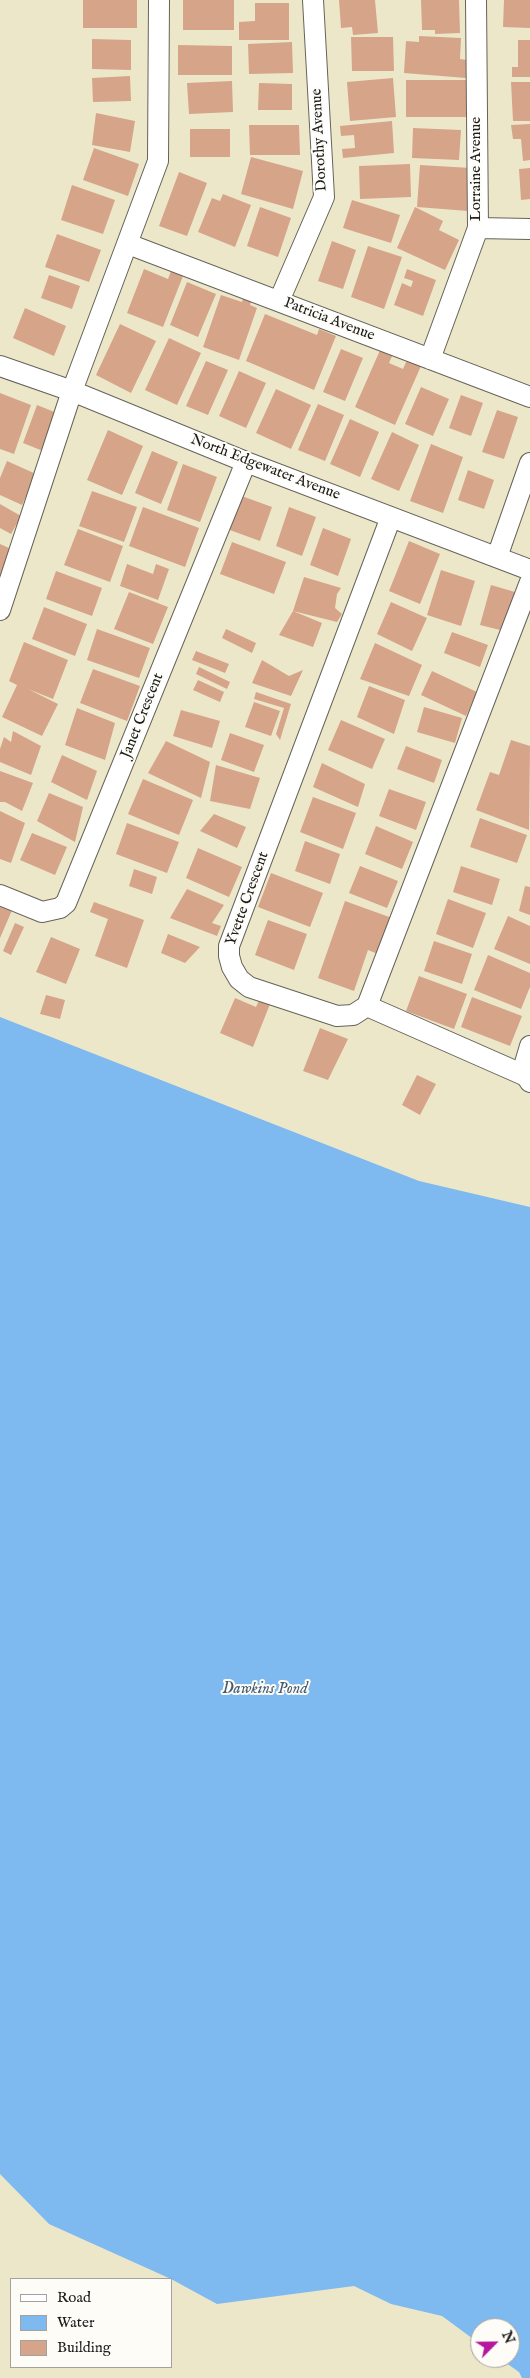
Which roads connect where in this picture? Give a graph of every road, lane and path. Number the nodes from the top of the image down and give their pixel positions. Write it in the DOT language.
graph roads {
  1 [pos="159,0"];
  2 [pos="313,0"];
  3 [pos="476,0"];
  4 [pos="478,228"];
  5 [pos="530,229"];
  6 [pos="128,244"];
  7 [pos="279,301"];
  8 [pos="430,359"];
  9 [pos="0,366"];
  10 [pos="72,391"];
  11 [pos="530,397"];
  12 [pos="246,462"];
  13 [pos="530,463"];
  14 [pos="391,517"];
  15 [pos="497,557"];
  16 [pos="530,570"];
  17 [pos="530,582"];
  18 [pos="0,610"];
  19 [pos="0,895"];
  20 [pos="367,1006"];
  21 [pos="530,1046"];
  22 [pos="528,1079"];
  1 -- 6 [label="street"];
  2 -- 7 [label="street, Dorothy Avenue"];
  3 -- 4 [label="street, Lorraine Avenue"];
  4 -- 5 [label="street"];
  4 -- 8 [label="street, Lorraine Avenue"];
  6 -- 7 [label="street, Patricia Avenue"];
  6 -- 10 [label="street"];
  7 -- 8 [label="street, Patricia Avenue"];
  8 -- 11 [label="street, Patricia Avenue"];
  9 -- 10 [label="street, North Edgewater Avenue"];
  10 -- 12 [label="street, North Edgewater Avenue"];
  10 -- 18 [label="street"];
  12 -- 14 [label="street, North Edgewater Avenue"];
  12 -- 19 [label="street, Janet Crescent"];
  13 -- 15 [label="street"];
  14 -- 15 [label="street, North Edgewater Avenue"];
  14 -- 20 [label="street, Yvette Crescent"];
  15 -- 16 [label="street, North Edgewater Avenue"];
  17 -- 20 [label="street"];
  20 -- 22 [label="street"];
  21 -- 22 [label="street"];
}
